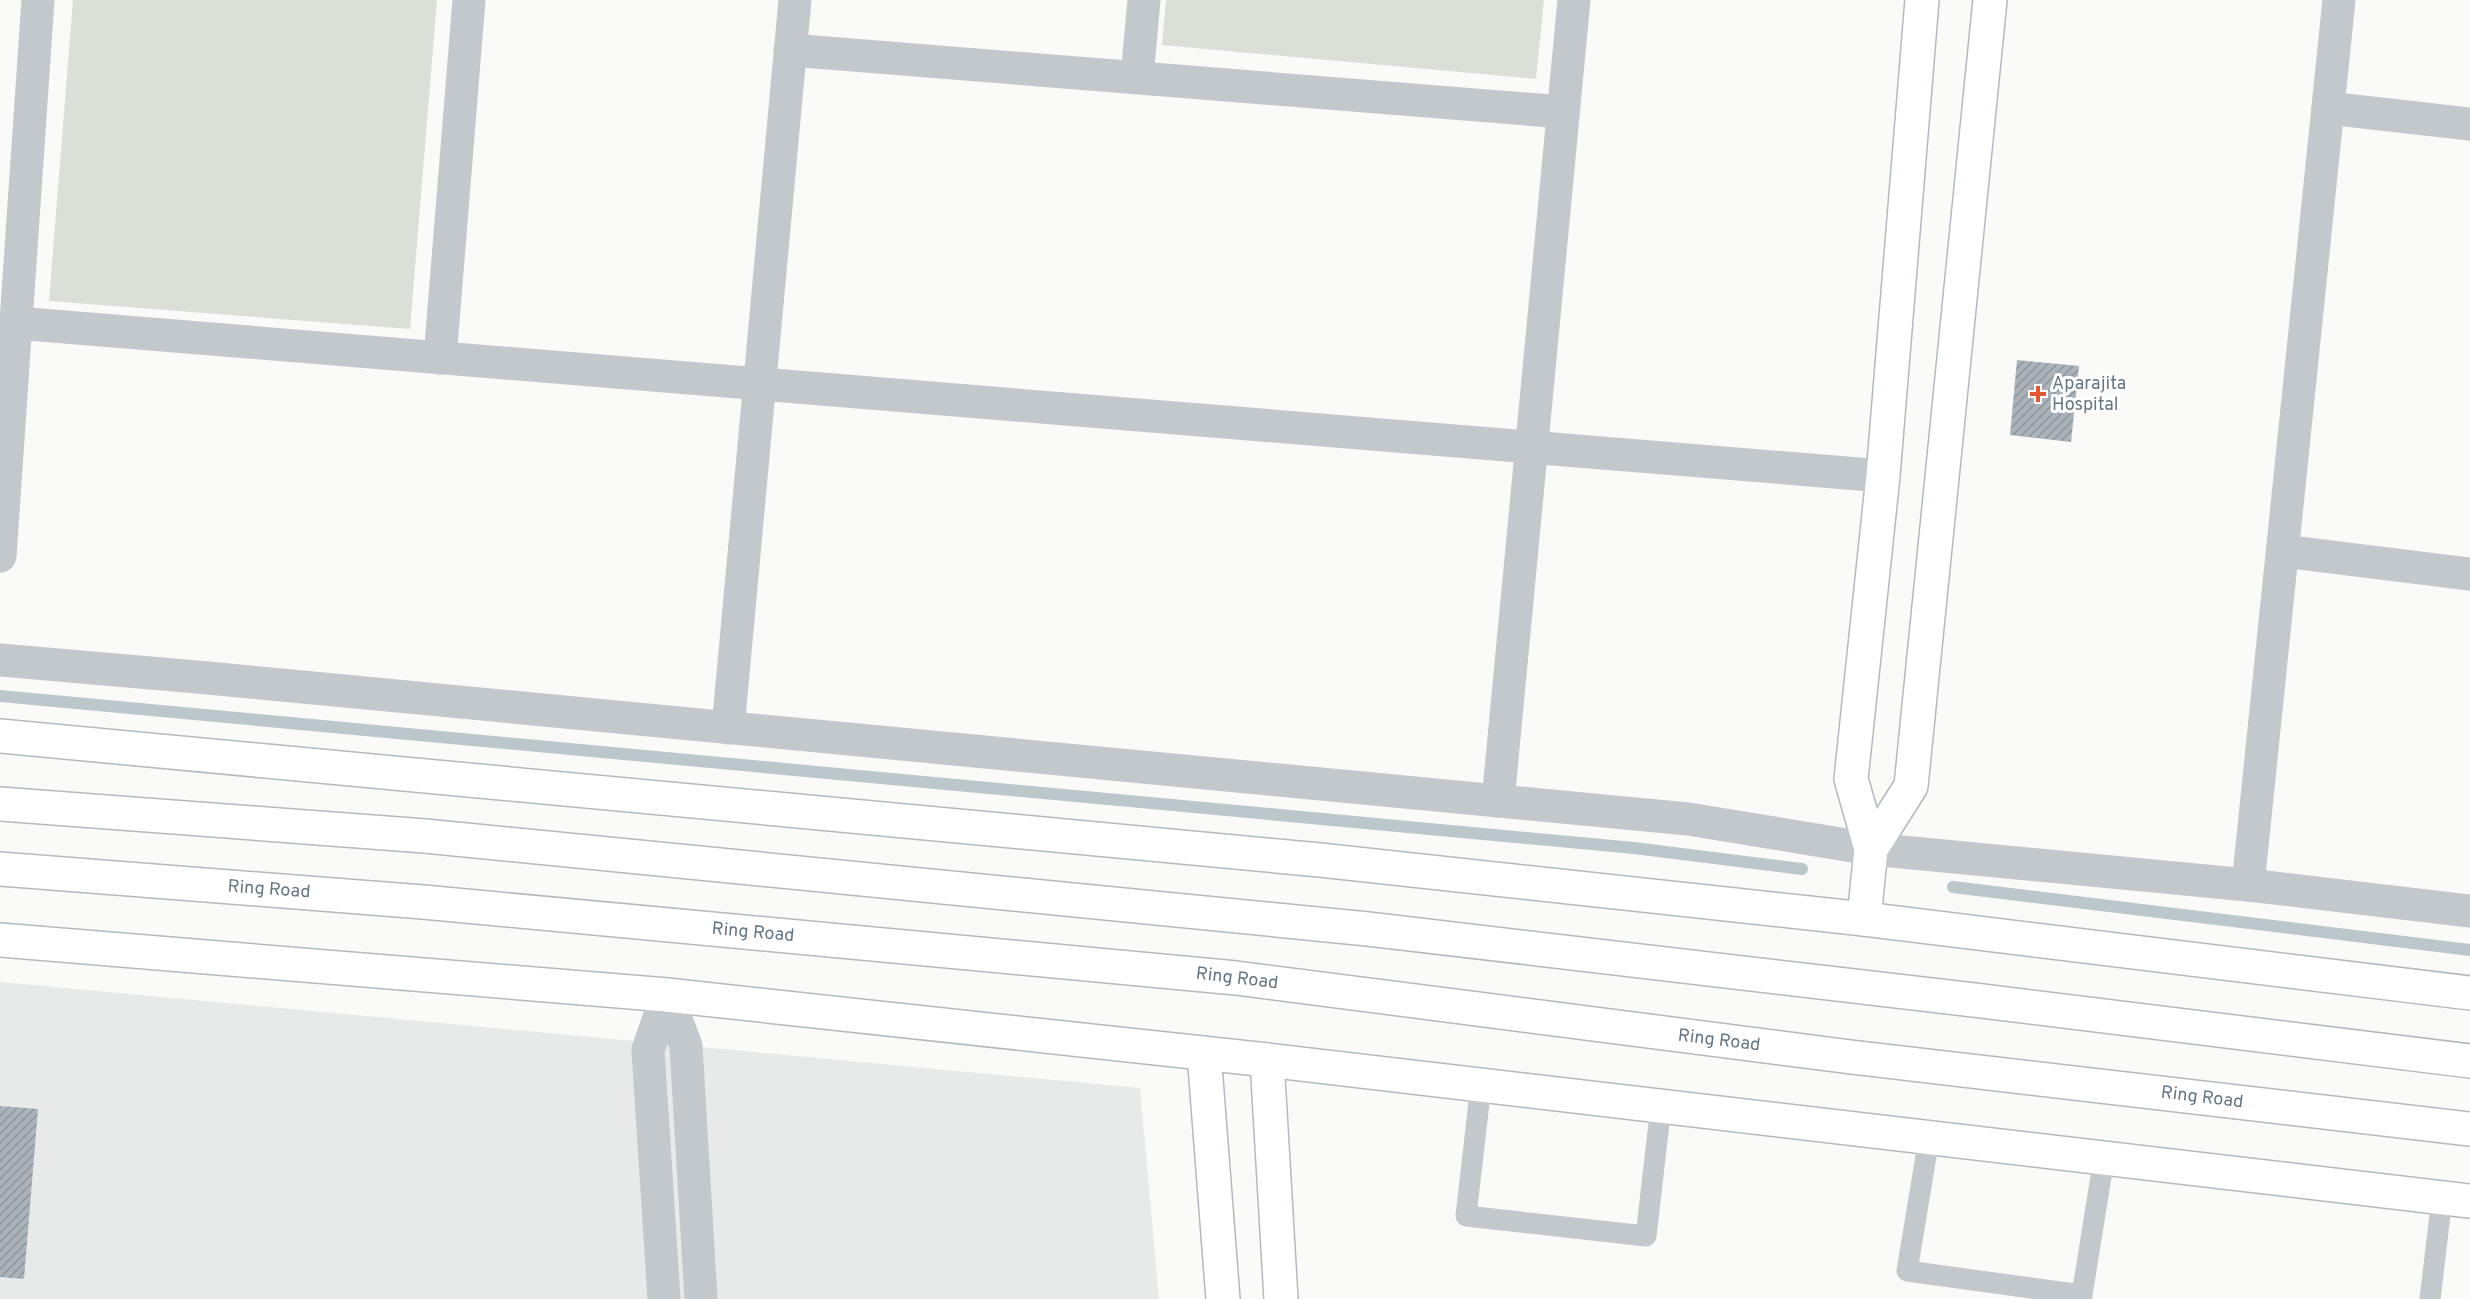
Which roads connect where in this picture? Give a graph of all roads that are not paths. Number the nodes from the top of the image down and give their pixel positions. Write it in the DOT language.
graph roads {
  1 [pos="38,0"];
  2 [pos="469,0"];
  3 [pos="795,0"];
  4 [pos="1144,0"];
  5 [pos="1574,0"];
  6 [pos="1922,0"];
  7 [pos="1990,0"];
  8 [pos="2339,0"];
  9 [pos="790,50"];
  10 [pos="1137,77"];
  11 [pos="2328,108"];
  12 [pos="1563,112"];
  13 [pos="2470,124"];
  14 [pos="16,323"];
  15 [pos="440,358"];
  16 [pos="760,384"];
  17 [pos="1531,447"];
  18 [pos="1883,476"];
  19 [pos="2283,551"];
  20 [pos="0,556"];
  21 [pos="2470,574"];
  22 [pos="0,660"];
  23 [pos="728,728"];
  24 [pos="0,736"];
  25 [pos="1498,801"];
  26 [pos="0,804"];
  27 [pos="1871,849"];
  28 [pos="0,869"];
  29 [pos="2248,885"];
  30 [pos="2470,911"];
  31 [pos="1864,919"];
  32 [pos="0,940"];
  33 [pos="2470,993"];
  34 [pos="667,995"];
  35 [pos="1204,1053"];
  36 [pos="1267,1060"];
  37 [pos="2470,1061"];
  38 [pos="1481,1085"];
  39 [pos="1660,1106"];
  40 [pos="2470,1129"];
  41 [pos="1929,1138"];
  42 [pos="2104,1158"];
  43 [pos="2456,1199"];
  44 [pos="664,1299"];
  45 [pos="701,1299"];
  46 [pos="1223,1299"];
  47 [pos="1281,1299"];
  48 [pos="2430,1299"];
  1 -- 14 [label="street"];
  2 -- 15 [label="street"];
  3 -- 9 [label="street"];
  4 -- 10 [label="street"];
  5 -- 12 [label="street"];
  6 -- 18 [label="main road"];
  7 -- 27 [label="main road"];
  8 -- 11 [label="street"];
  9 -- 10 [label="street"];
  9 -- 16 [label="street"];
  10 -- 12 [label="street"];
  11 -- 13 [label="street"];
  11 -- 19 [label="street"];
  12 -- 17 [label="street"];
  14 -- 15 [label="street"];
  14 -- 20 [label="street"];
  15 -- 16 [label="street"];
  16 -- 17 [label="street"];
  16 -- 23 [label="street"];
  17 -- 18 [label="street"];
  17 -- 25 [label="street"];
  18 -- 27 [label="main road"];
  19 -- 21 [label="street"];
  19 -- 29 [label="street"];
  22 -- 23 [label="street"];
  23 -- 25 [label="street"];
  24 -- 31 [label="main road"];
  25 -- 27 [label="street"];
  26 -- 37 [label="main road"];
  27 -- 29 [label="street"];
  27 -- 31 [label="main road"];
  28 -- 40 [label="main road, Ring Road"];
  29 -- 30 [label="street"];
  31 -- 33 [label="main road"];
  32 -- 34 [label="main road"];
  34 -- 35 [label="main road"];
  34 -- 44 [label="street"];
  34 -- 45 [label="street"];
  35 -- 36 [label="main road"];
  35 -- 46 [label="main road"];
  36 -- 38 [label="main road"];
  36 -- 47 [label="main road"];
  38 -- 39 [label="main road"];
  38 -- 39 [label="lane"];
  39 -- 41 [label="main road"];
  41 -- 42 [label="main road"];
  41 -- 42 [label="lane"];
  42 -- 43 [label="main road"];
  43 -- 48 [label="lane"];
}
